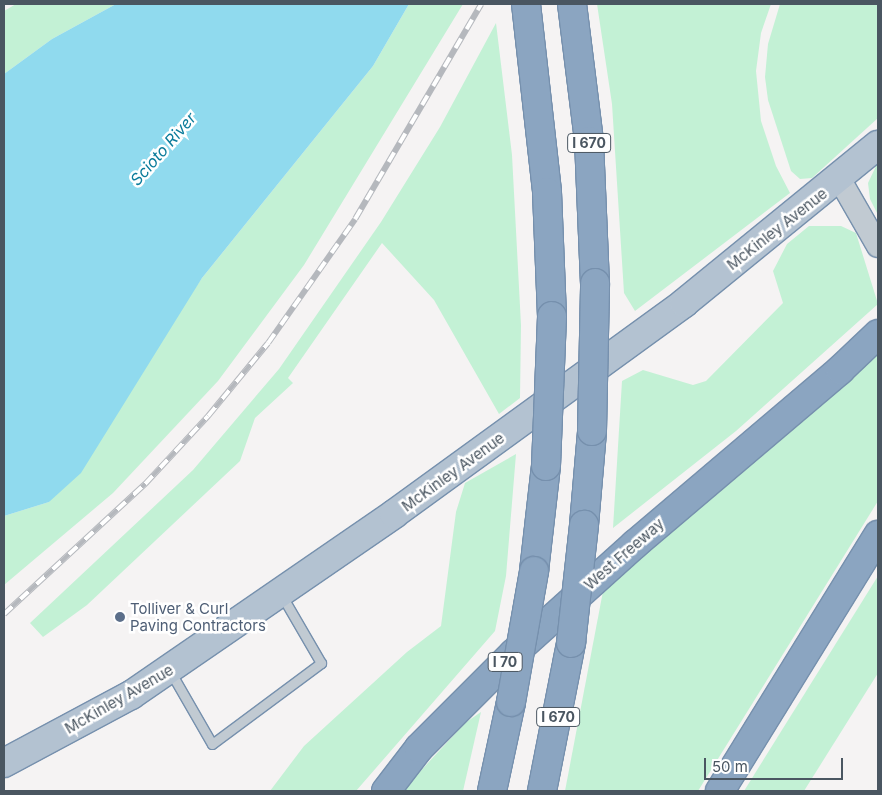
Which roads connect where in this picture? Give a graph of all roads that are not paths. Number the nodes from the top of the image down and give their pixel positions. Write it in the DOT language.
graph roads {
  1 [pos="526,4"];
  2 [pos="572,4"];
  3 [pos="878,145"];
  4 [pos="840,180"];
  5 [pos="878,246"];
  6 [pos="878,334"];
  7 [pos="878,535"];
  8 [pos="280,594"];
  9 [pos="169,670"];
  10 [pos="4,763"];
  11 [pos="386,791"];
  12 [pos="492,791"];
  13 [pos="542,791"];
  14 [pos="720,791"];
  1 -- 12 [label="highway, bridge"];
  2 -- 13 [label="highway, I 670, bridge"];
  3 -- 4 [label="main road, McKinley Avenue"];
  4 -- 5 [label="street"];
  4 -- 8 [label="main road, McKinley Avenue"];
  6 -- 11 [label="highway, West Freeway / I 70"];
  7 -- 14 [label="highway"];
  8 -- 9 [label="main road, McKinley Avenue"];
  8 -- 9 [label="lane"];
  9 -- 10 [label="main road, McKinley Avenue"];
}
